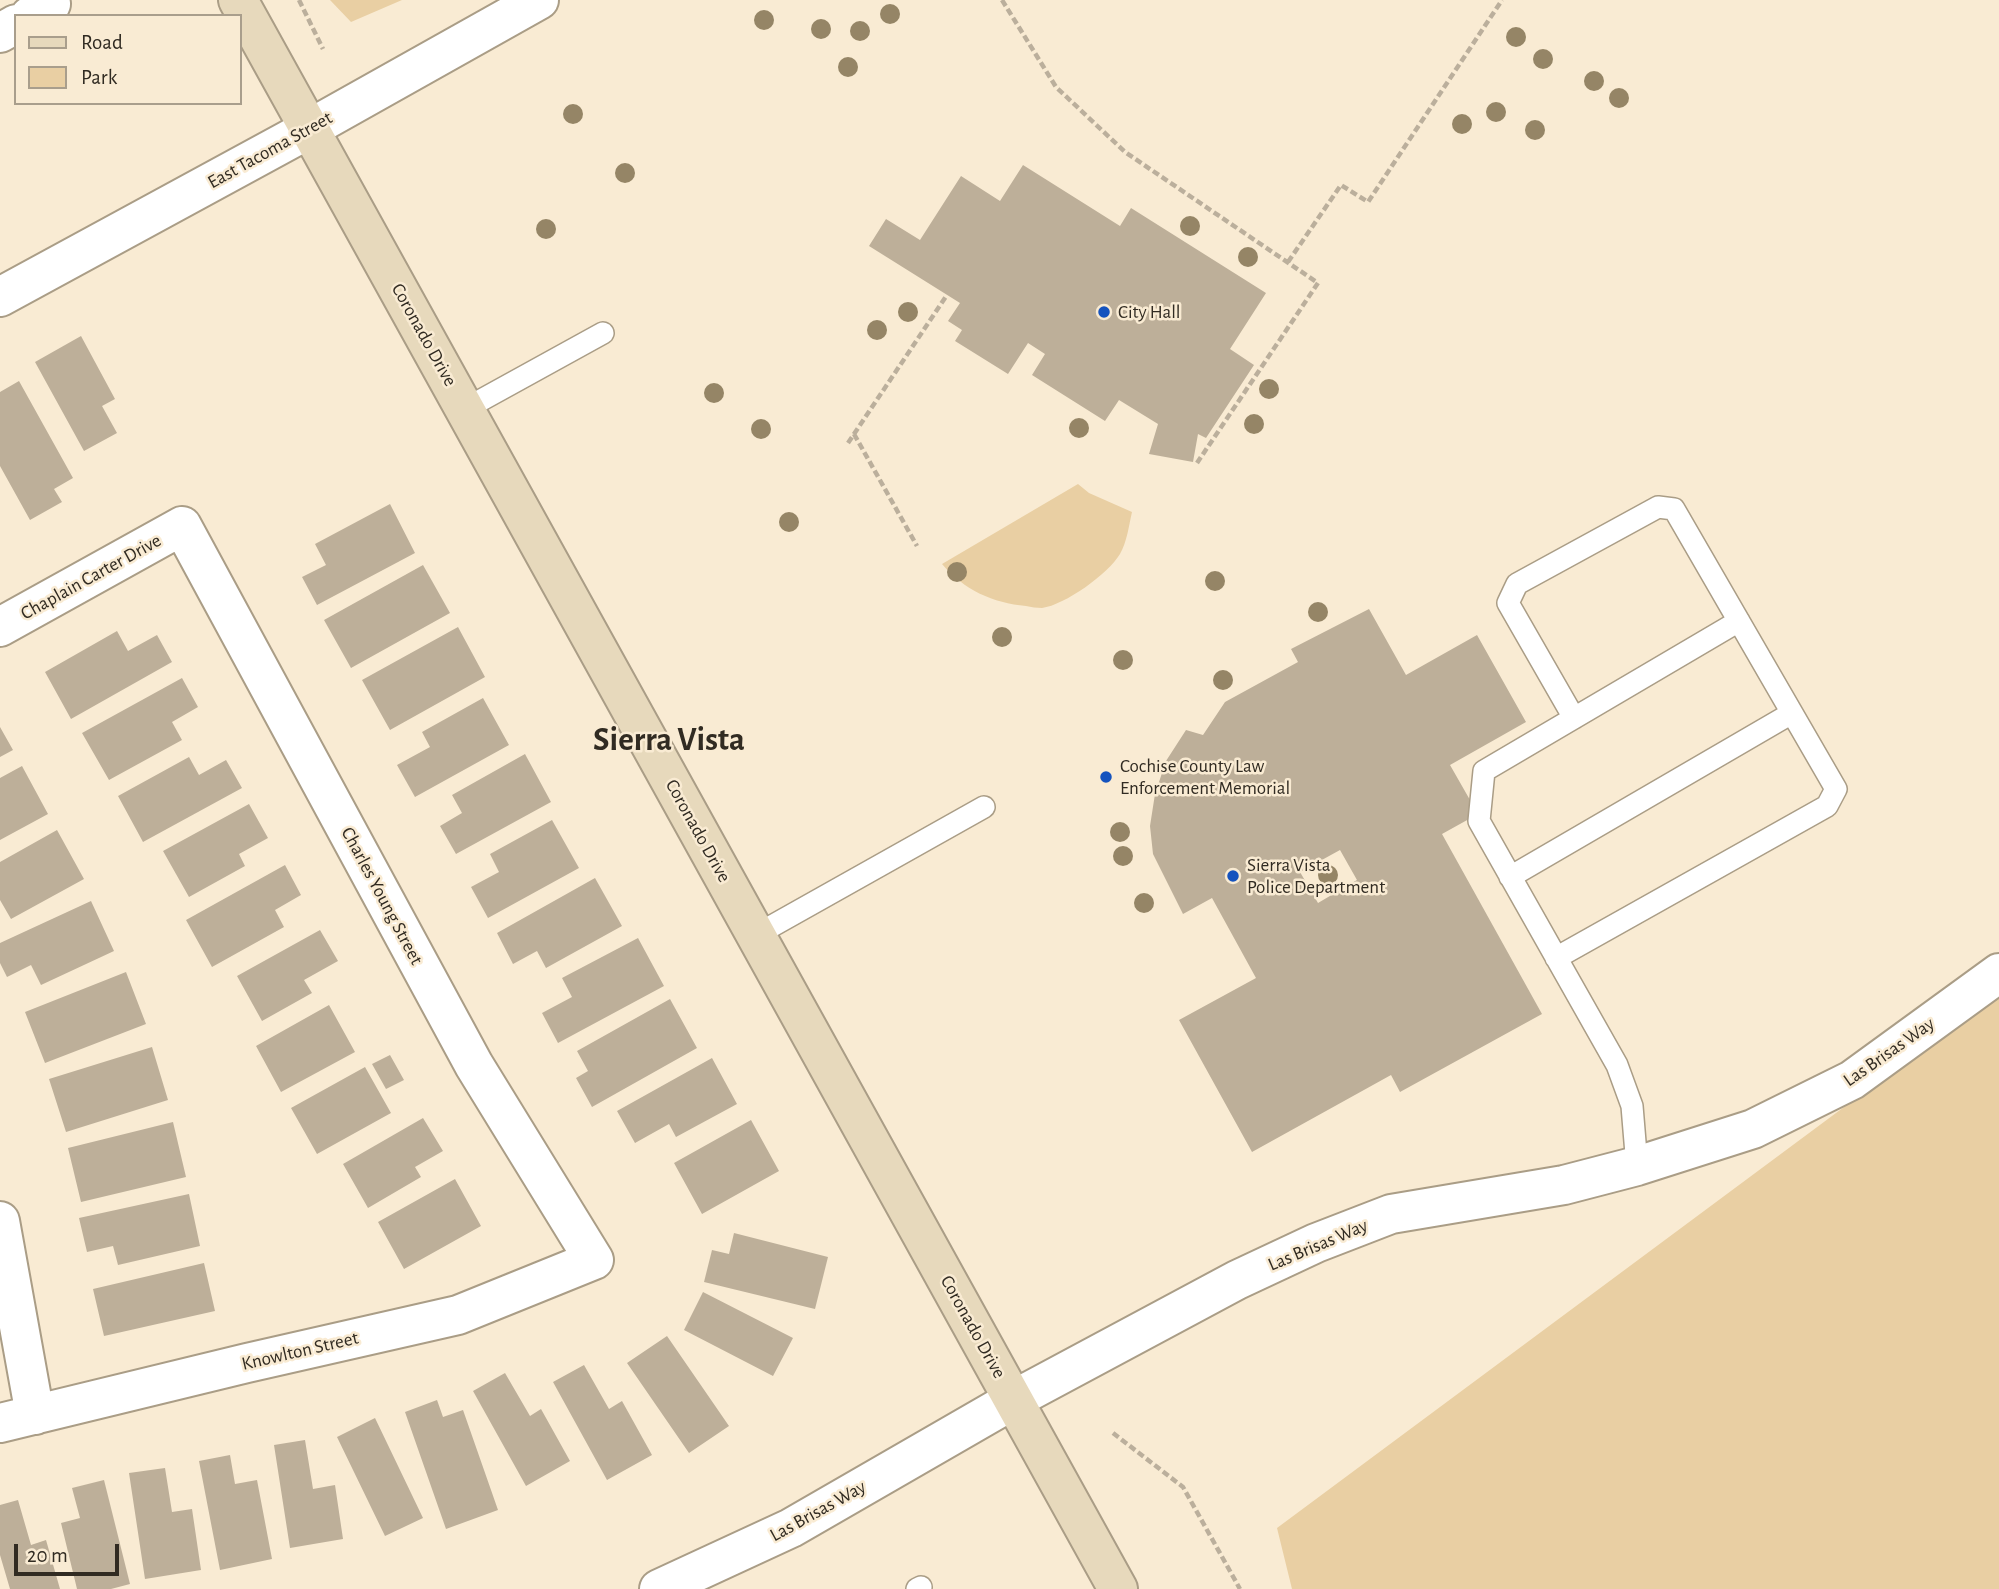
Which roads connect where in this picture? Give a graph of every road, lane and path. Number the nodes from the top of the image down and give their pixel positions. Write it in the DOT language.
graph roads {
  1 [pos="49,0"];
  2 [pos="238,0"];
  3 [pos="299,0"];
  4 [pos="539,0"];
  5 [pos="1002,0"];
  6 [pos="1503,0"];
  7 [pos="34,14"];
  8 [pos="323,49"];
  9 [pos="309,129"];
  10 [pos="1288,262"];
  11 [pos="947,295"];
  12 [pos="0,297"];
  13 [pos="603,333"];
  14 [pos="465,409"];
  15 [pos="854,434"];
  16 [pos="848,443"];
  17 [pos="1197,463"];
  18 [pos="182,526"];
  19 [pos="917,545"];
  20 [pos="1739,621"];
  21 [pos="0,627"];
  22 [pos="1792,713"];
  23 [pos="1574,718"];
  24 [pos="984,807"];
  25 [pos="1510,877"];
  26 [pos="756,936"];
  27 [pos="1556,958"];
  28 [pos="1999,974"];
  29 [pos="1637,1166"];
  30 [pos="0,1221"];
  31 [pos="594,1260"];
  32 [pos="1013,1400"];
  33 [pos="18,1419"];
  34 [pos="1113,1433"];
  35 [pos="659,1589"];
  36 [pos="1118,1589"];
  37 [pos="1240,1589"];
  1 -- 7 [label="street"];
  2 -- 9 [label="street, Coronado Drive"];
  3 -- 8 [label="path"];
  4 -- 9 [label="street, East Tacoma Street"];
  5 -- 10 [label="path"];
  6 -- 10 [label="path"];
  9 -- 12 [label="street, East Tacoma Street"];
  9 -- 14 [label="street, Coronado Drive"];
  10 -- 17 [label="path"];
  11 -- 15 [label="path"];
  13 -- 14 [label="lane"];
  14 -- 26 [label="street, Coronado Drive"];
  15 -- 16 [label="path"];
  15 -- 19 [label="path"];
  18 -- 21 [label="street, Chaplain Carter Drive"];
  18 -- 31 [label="street, Charles Young Street"];
  20 -- 22 [label="lane"];
  20 -- 23 [label="lane"];
  20 -- 23 [label="lane"];
  22 -- 25 [label="lane"];
  22 -- 27 [label="lane"];
  23 -- 25 [label="lane"];
  24 -- 26 [label="lane"];
  25 -- 27 [label="lane"];
  26 -- 32 [label="street, Coronado Drive"];
  27 -- 29 [label="lane"];
  28 -- 29 [label="street, Las Brisas Way"];
  29 -- 32 [label="street, Las Brisas Way"];
  30 -- 33 [label="street"];
  31 -- 33 [label="street, Knowlton Street"];
  32 -- 35 [label="street, Las Brisas Way"];
  32 -- 36 [label="street, Coronado Drive"];
  34 -- 37 [label="path"];
}
